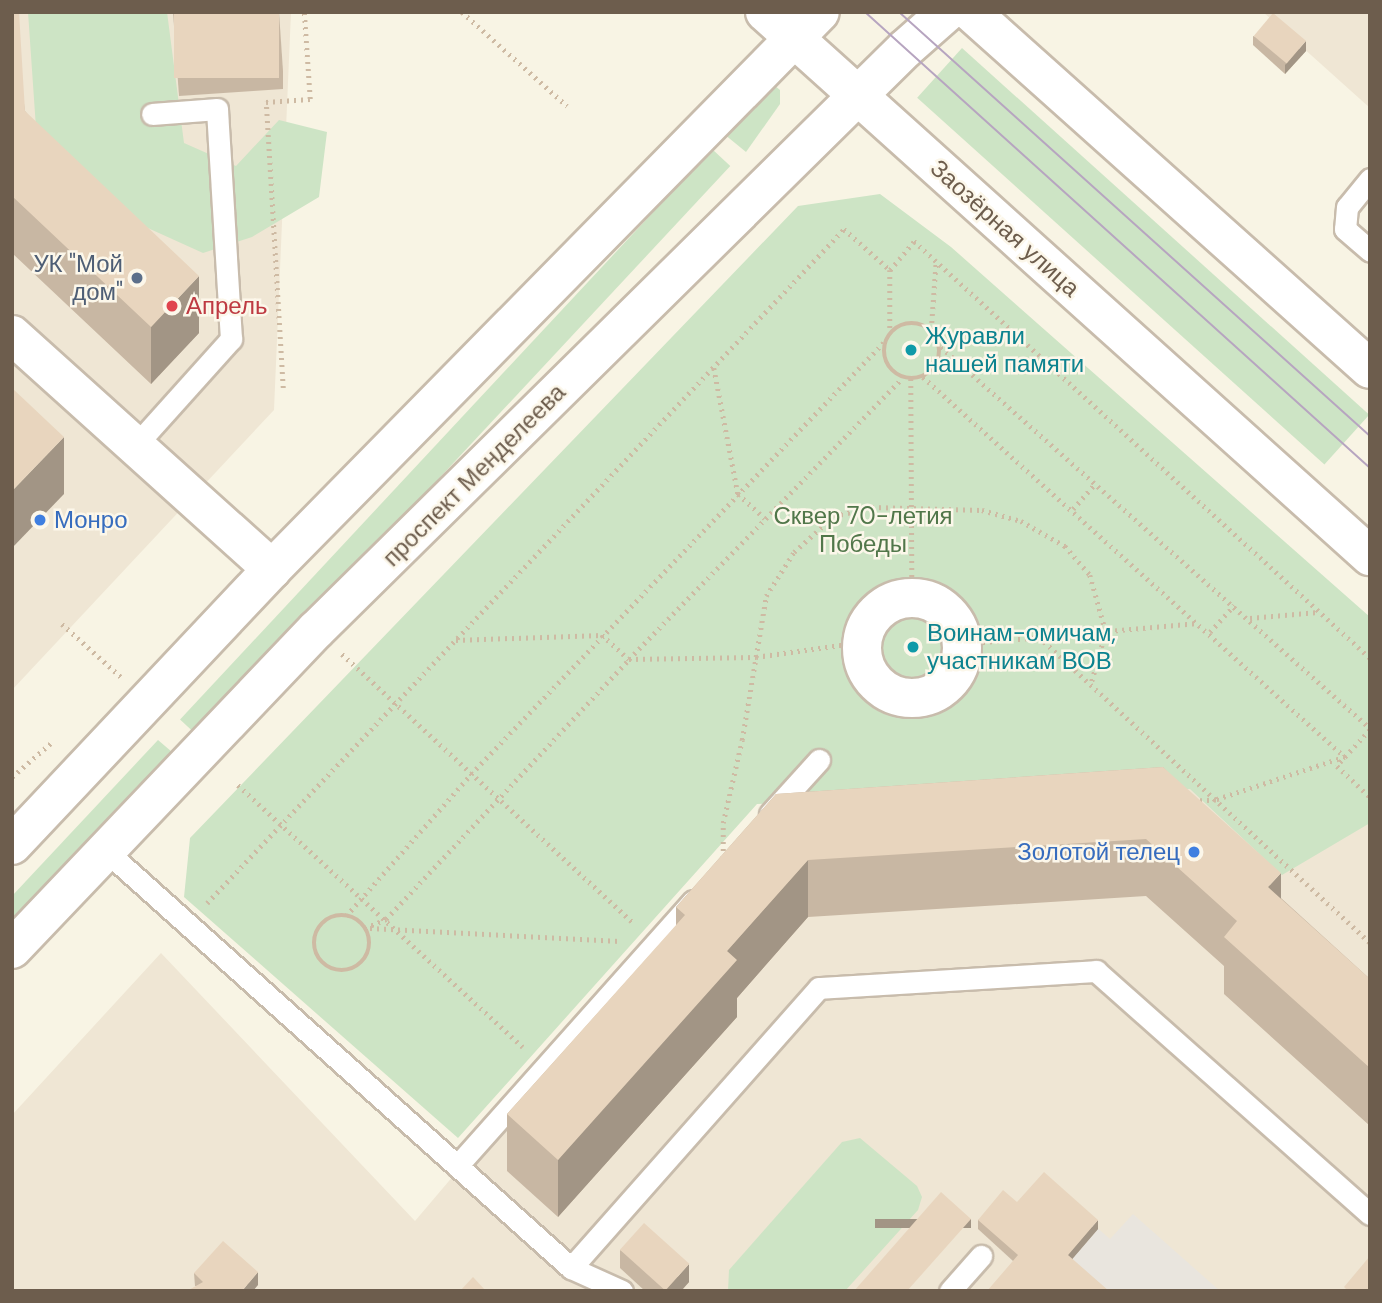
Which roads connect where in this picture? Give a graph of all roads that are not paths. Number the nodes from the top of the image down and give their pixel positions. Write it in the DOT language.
graph roads {
  1 [pos="765,12"];
  2 [pos="947,12"];
  3 [pos="971,12"];
  4 [pos="807,25"];
  5 [pos="859,96"];
  6 [pos="152,114"];
  7 [pos="1370,179"];
  8 [pos="1370,251"];
  9 [pos="16,346"];
  10 [pos="1370,369"];
  11 [pos="135,446"];
  12 [pos="1370,556"];
  13 [pos="272,569"];
  14 [pos="962,643"];
  15 [pos="819,760"];
  16 [pos="757,829"];
  17 [pos="12,845"];
  18 [pos="106,851"];
  19 [pos="723,868"];
  20 [pos="12,949"];
  21 [pos="457,1166"];
  22 [pos="1370,1214"];
  23 [pos="981,1256"];
  24 [pos="571,1268"];
  25 [pos="622,1291"];
  26 [pos="950,1291"];
  1 -- 4 [label="main road, Заозёрная улица"];
  2 -- 5 [label="main road, проспект Менделеева"];
  3 -- 10 [label="main road"];
  4 -- 5 [label="main road, Заозёрная улица"];
  4 -- 13 [label="main road"];
  5 -- 12 [label="main road, Заозёрная улица"];
  5 -- 18 [label="main road, проспект Менделеева"];
  6 -- 11 [label="lane"];
  7 -- 8 [label="lane"];
  9 -- 11 [label="main road"];
  11 -- 13 [label="main road"];
  13 -- 17 [label="main road"];
  14 -- 14 [label="main road"];
  15 -- 16 [label="lane"];
  18 -- 20 [label="main road, проспект Менделеева"];
  18 -- 21 [label="lane"];
  19 -- 21 [label="lane"];
  21 -- 24 [label="lane"];
  22 -- 24 [label="lane"];
  23 -- 26 [label="lane"];
  24 -- 25 [label="lane"];
}
